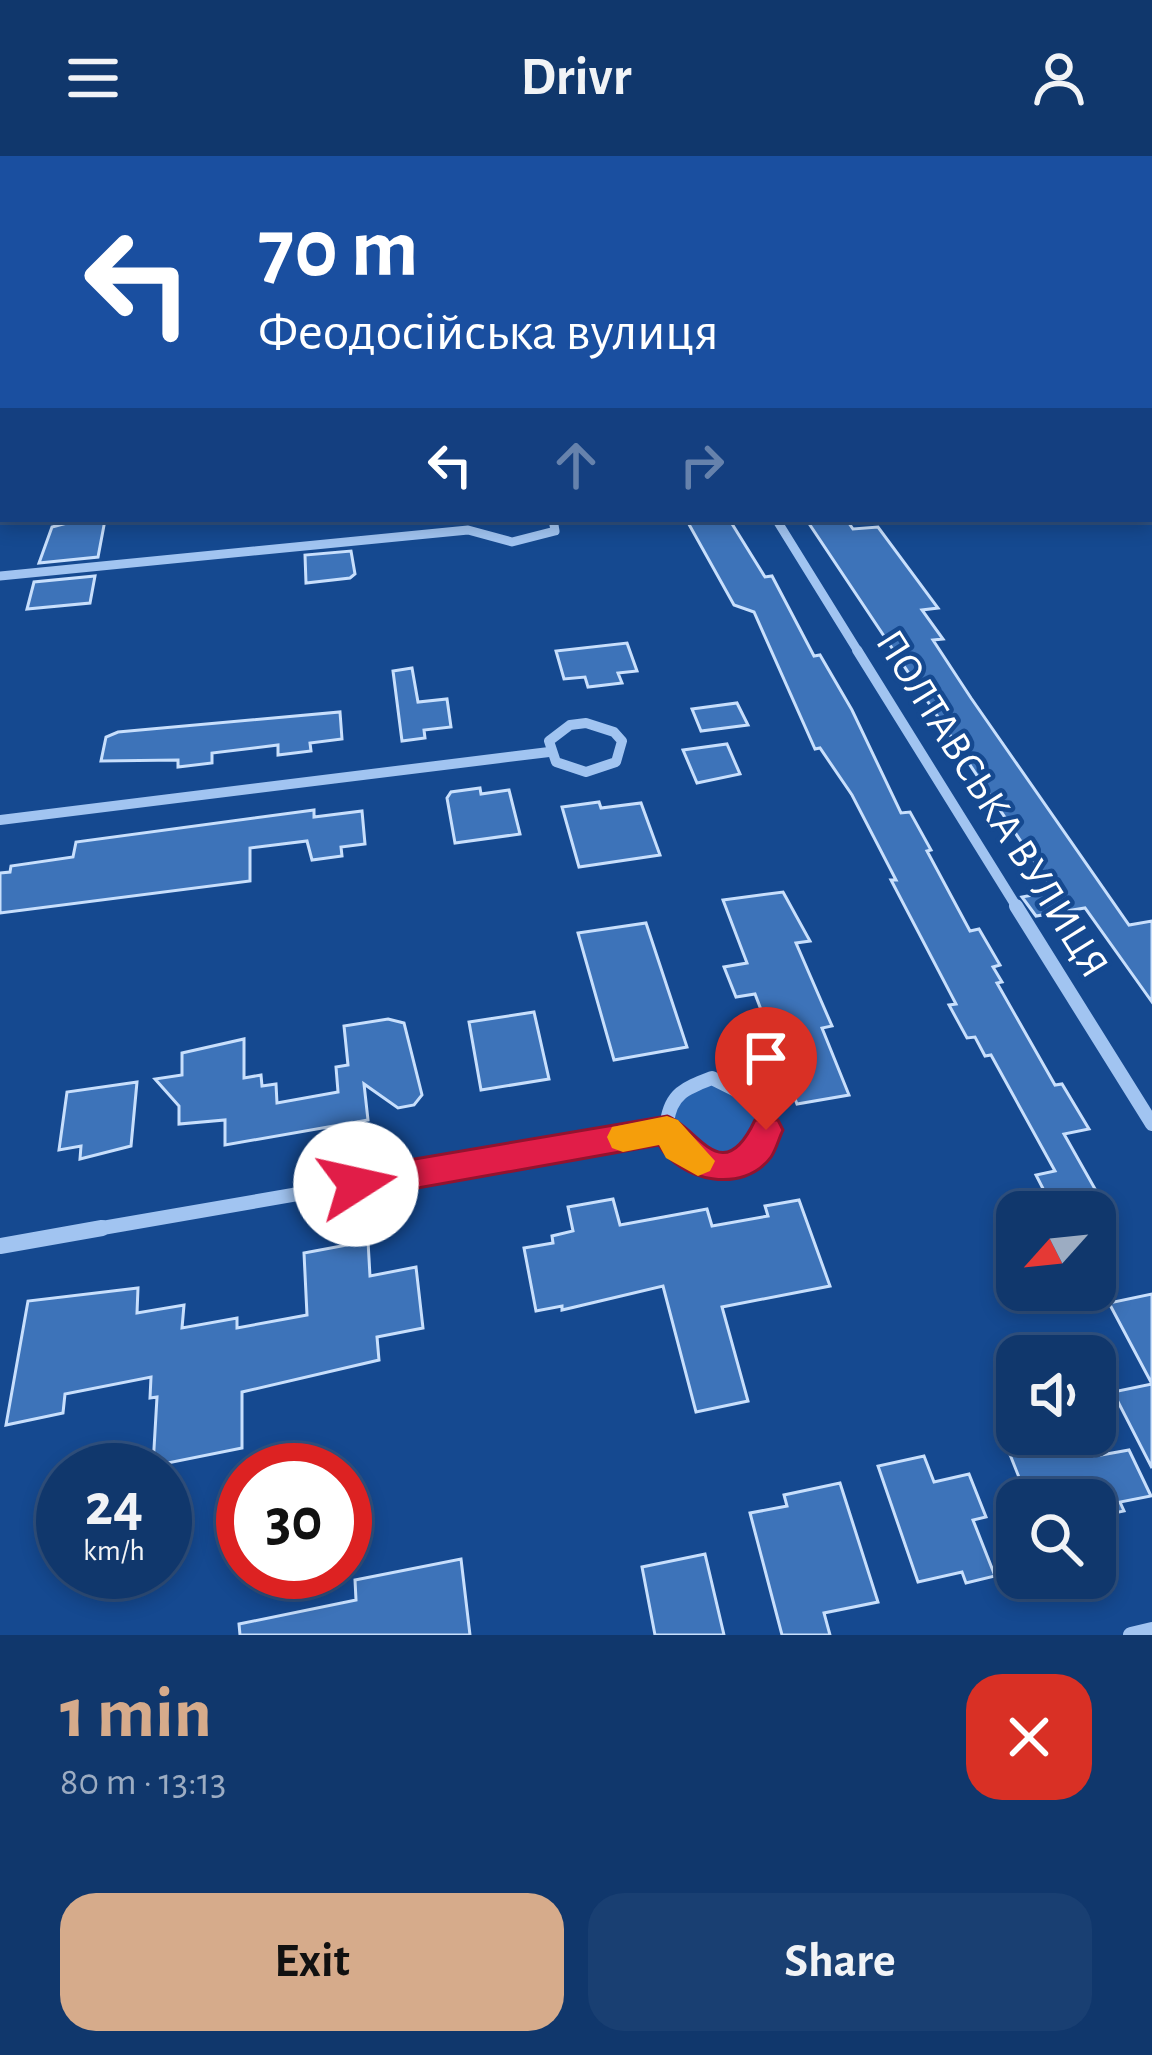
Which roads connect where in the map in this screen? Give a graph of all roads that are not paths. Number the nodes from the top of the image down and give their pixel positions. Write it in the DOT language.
graph roads {
  1 [pos="475,522"];
  2 [pos="554,522"];
  3 [pos="778,522"];
  4 [pos="468,530"];
  5 [pos="0,575"];
  6 [pos="549,752"];
  7 [pos="0,820"];
  8 [pos="1152,1124"];
  9 [pos="667,1130"];
  10 [pos="0,1246"];
  11 [pos="1152,1630"];
  12 [pos="1131,1635"];
  1 -- 4 [label="street"];
  2 -- 4 [label="street"];
  3 -- 8 [label="street, ПОЛТАВСЬКА ВУЛИЦЯ"];
  4 -- 5 [label="street"];
  6 -- 6 [label="street"];
  6 -- 7 [label="street"];
  9 -- 9 [label="street"];
  9 -- 10 [label="street"];
  11 -- 12 [label="street"];
}
